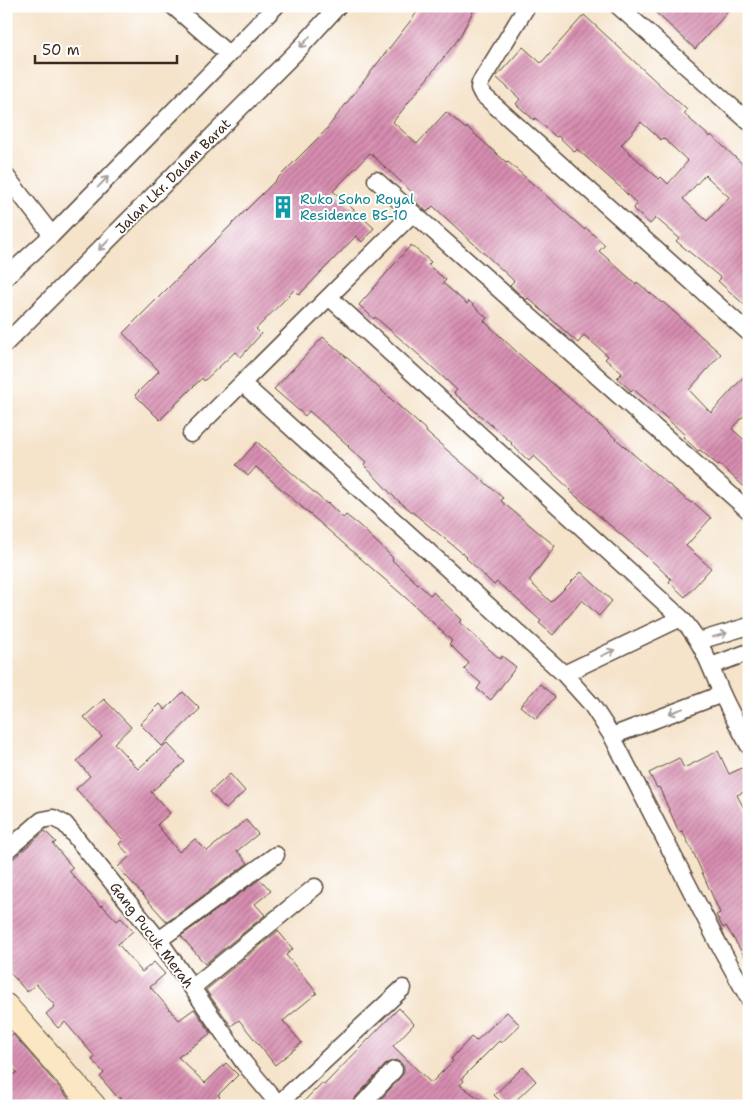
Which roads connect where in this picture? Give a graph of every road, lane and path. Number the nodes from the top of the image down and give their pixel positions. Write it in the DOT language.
graph roads {
  1 [pos="172,6"];
  2 [pos="276,6"];
  3 [pos="338,6"];
  4 [pos="527,6"];
  5 [pos="618,6"];
  6 [pos="228,54"];
  7 [pos="728,104"];
  8 [pos="749,108"];
  9 [pos="749,122"];
  10 [pos="6,176"];
  11 [pos="376,180"];
  12 [pos="413,213"];
  13 [pos="52,235"];
  14 [pos="6,277"];
  15 [pos="329,297"];
  16 [pos="749,333"];
  17 [pos="7,343"];
  18 [pos="243,384"];
  19 [pos="192,434"];
  20 [pos="749,511"];
  21 [pos="681,618"];
  22 [pos="749,626"];
  23 [pos="699,641"];
  24 [pos="749,652"];
  25 [pos="711,666"];
  26 [pos="564,674"];
  27 [pos="722,694"];
  28 [pos="612,736"];
  29 [pos="749,746"];
  30 [pos="6,851"];
  31 [pos="276,855"];
  32 [pos="315,886"];
  33 [pos="159,940"];
  34 [pos="192,988"];
  35 [pos="403,988"];
  36 [pos="749,999"];
  37 [pos="6,1006"];
  38 [pos="394,1070"];
  39 [pos="279,1105"];
  40 [pos="94,1106"];
  41 [pos="361,1106"];
  1 -- 6 [label="street"];
  2 -- 6 [label="street"];
  3 -- 17 [label="street, Jalan Lkr. Dalam Barat, one-way"];
  4 -- 16 [label="street"];
  5 -- 7 [label="street"];
  13 -- 6 [label="street, one-way"];
  7 -- 8 [label="street"];
  7 -- 9 [label="street"];
  10 -- 13 [label="street"];
  11 -- 12 [label="street"];
  12 -- 15 [label="street"];
  12 -- 20 [label="street"];
  13 -- 14 [label="street"];
  15 -- 18 [label="street"];
  15 -- 21 [label="street"];
  18 -- 19 [label="street"];
  18 -- 26 [label="street"];
  21 -- 23 [label="street"];
  26 -- 21 [label="street, one-way"];
  23 -- 22 [label="street, one-way"];
  23 -- 25 [label="street"];
  24 -- 25 [label="street"];
  25 -- 27 [label="street"];
  26 -- 28 [label="street"];
  27 -- 28 [label="street, one-way"];
  27 -- 29 [label="street"];
  28 -- 36 [label="street"];
  30 -- 33 [label="street, Gang Pucuk Merah"];
  31 -- 33 [label="street"];
  32 -- 34 [label="street"];
  33 -- 34 [label="street, Gang Pucuk Merah"];
  34 -- 39 [label="street, Gang Pucuk Merah"];
  35 -- 39 [label="street"];
  37 -- 40 [label="street"];
  38 -- 41 [label="street"];
}
